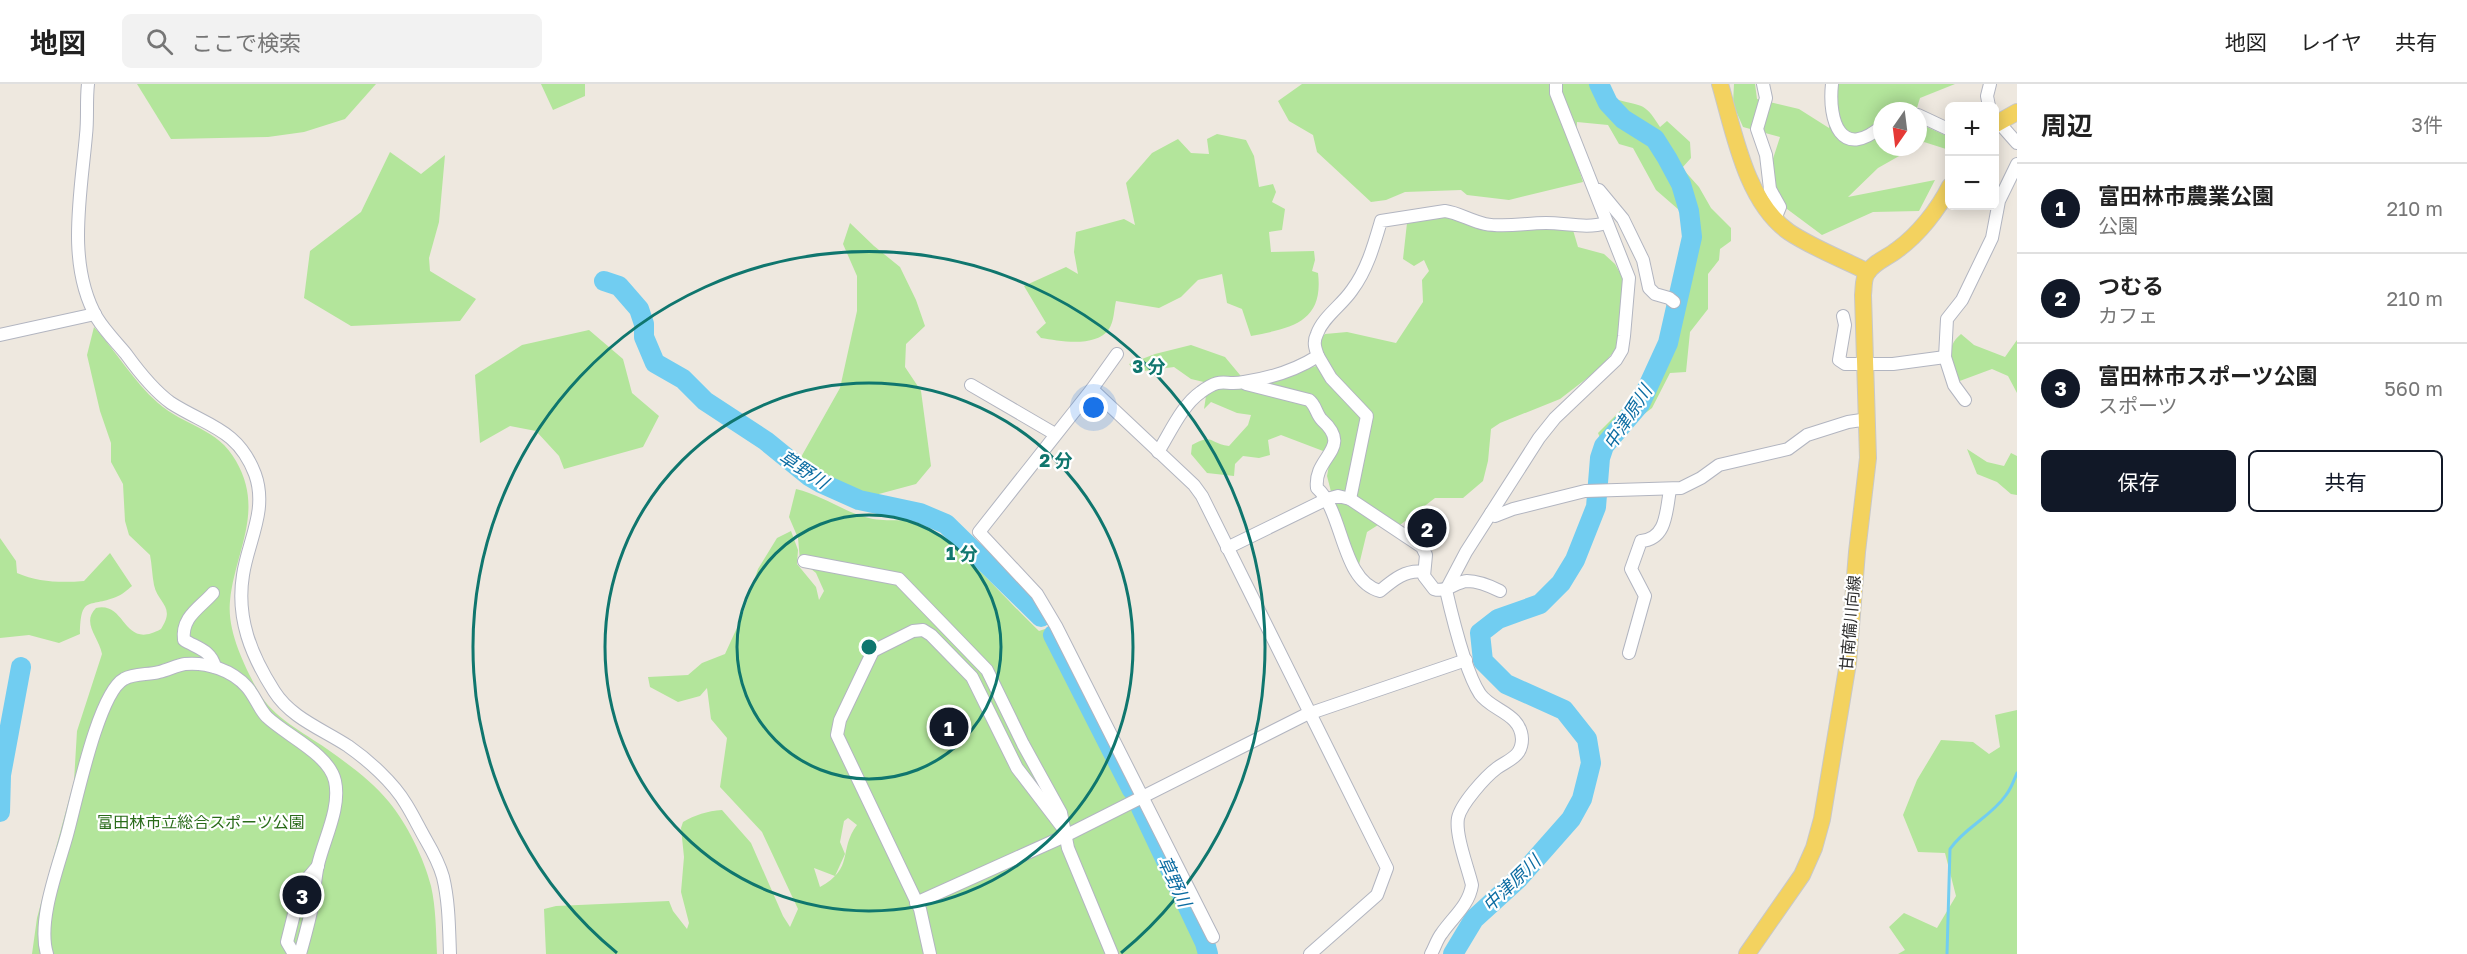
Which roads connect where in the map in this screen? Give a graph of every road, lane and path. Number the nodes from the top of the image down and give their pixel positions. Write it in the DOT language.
graph roads {
  1 [pos="87,84"];
  2 [pos="1556,84"];
  3 [pos="1763,84"];
  4 [pos="1832,84"];
  5 [pos="1990,84"];
  6 [pos="1723,85"];
  7 [pos="1989,102"];
  8 [pos="2017,112"];
  9 [pos="1927,119"];
  10 [pos="1999,120"];
  11 [pos="1999,124"];
  12 [pos="1945,128"];
  13 [pos="1873,134"];
  14 [pos="2017,142"];
  15 [pos="2017,164"];
  16 [pos="1592,187"];
  17 [pos="1945,195"];
  18 [pos="1775,219"];
  19 [pos="1606,223"];
  20 [pos="1868,272"];
  21 [pos="1674,302"];
  22 [pos="96,314"];
  23 [pos="1843,316"];
  24 [pos="0,335"];
  25 [pos="1117,354"];
  26 [pos="1318,356"];
  27 [pos="1945,357"];
  28 [pos="1866,365"];
  29 [pos="1242,383"];
  30 [pos="971,385"];
  31 [pos="1092,389"];
  32 [pos="1965,400"];
  33 [pos="1868,419"];
  34 [pos="1055,434"];
  35 [pos="1158,452"];
  36 [pos="1670,490"];
  37 [pos="1327,499"];
  38 [pos="1350,499"];
  39 [pos="1491,513"];
  40 [pos="1227,548"];
  41 [pos="804,561"];
  42 [pos="1424,572"];
  43 [pos="1446,590"];
  44 [pos="1500,591"];
  45 [pos="213,593"];
  46 [pos="1629,653"];
  47 [pos="1466,660"];
  48 [pos="215,667"];
  49 [pos="1310,713"];
  50 [pos="1143,797"];
  51 [pos="1064,832"];
  52 [pos="318,866"];
  53 [pos="916,903"];
  54 [pos="1214,938"];
  55 [pos="286,948"];
  56 [pos="47,954"];
  57 [pos="294,954"];
  58 [pos="300,954"];
  59 [pos="450,954"];
  60 [pos="930,954"];
  61 [pos="1112,954"];
  62 [pos="1310,954"];
  63 [pos="1431,954"];
  64 [pos="1748,954"];
  1 -- 22 [label="street"];
  2 -- 16 [label="street"];
  3 -- 18 [label="street"];
  4 -- 13 [label="street"];
  5 -- 7 [label="street"];
  6 -- 18 [label="main road"];
  8 -- 10 [label="main road"];
  9 -- 12 [label="street"];
  11 -- 14 [label="street"];
  15 -- 27 [label="street"];
  16 -- 19 [label="street"];
  16 -- 21 [label="street"];
  17 -- 20 [label="main road"];
  18 -- 20 [label="main road"];
  19 -- 26 [label="street"];
  19 -- 39 [label="street"];
  20 -- 28 [label="main road, 甘南備川向線"];
  22 -- 24 [label="street"];
  22 -- 59 [label="street"];
  23 -- 28 [label="street"];
  25 -- 31 [label="street"];
  26 -- 29 [label="street"];
  26 -- 38 [label="street"];
  27 -- 28 [label="street"];
  27 -- 32 [label="street"];
  28 -- 33 [label="main road, 甘南備川向線"];
  29 -- 35 [label="street"];
  29 -- 37 [label="street"];
  30 -- 34 [label="street"];
  31 -- 34 [label="street"];
  31 -- 35 [label="street"];
  33 -- 36 [label="street"];
  33 -- 64 [label="main road, 甘南備川向線"];
  34 -- 50 [label="street"];
  35 -- 40 [label="street"];
  36 -- 39 [label="street"];
  36 -- 46 [label="street"];
  37 -- 38 [label="street"];
  37 -- 40 [label="street"];
  37 -- 42 [label="street"];
  38 -- 42 [label="street"];
  39 -- 43 [label="street"];
  40 -- 49 [label="street"];
  41 -- 51 [label="street"];
  42 -- 43 [label="street"];
  43 -- 44 [label="street"];
  43 -- 47 [label="street"];
  45 -- 48 [label="street"];
  47 -- 49 [label="street"];
  47 -- 63 [label="street"];
  48 -- 52 [label="street"];
  48 -- 56 [label="street"];
  49 -- 50 [label="street"];
  49 -- 62 [label="street"];
  50 -- 51 [label="street"];
  50 -- 54 [label="street"];
  51 -- 53 [label="street"];
  51 -- 53 [label="street"];
  51 -- 61 [label="street"];
  52 -- 55 [label="street"];
  52 -- 58 [label="street"];
  53 -- 60 [label="street"];
  55 -- 57 [label="street"];
}
